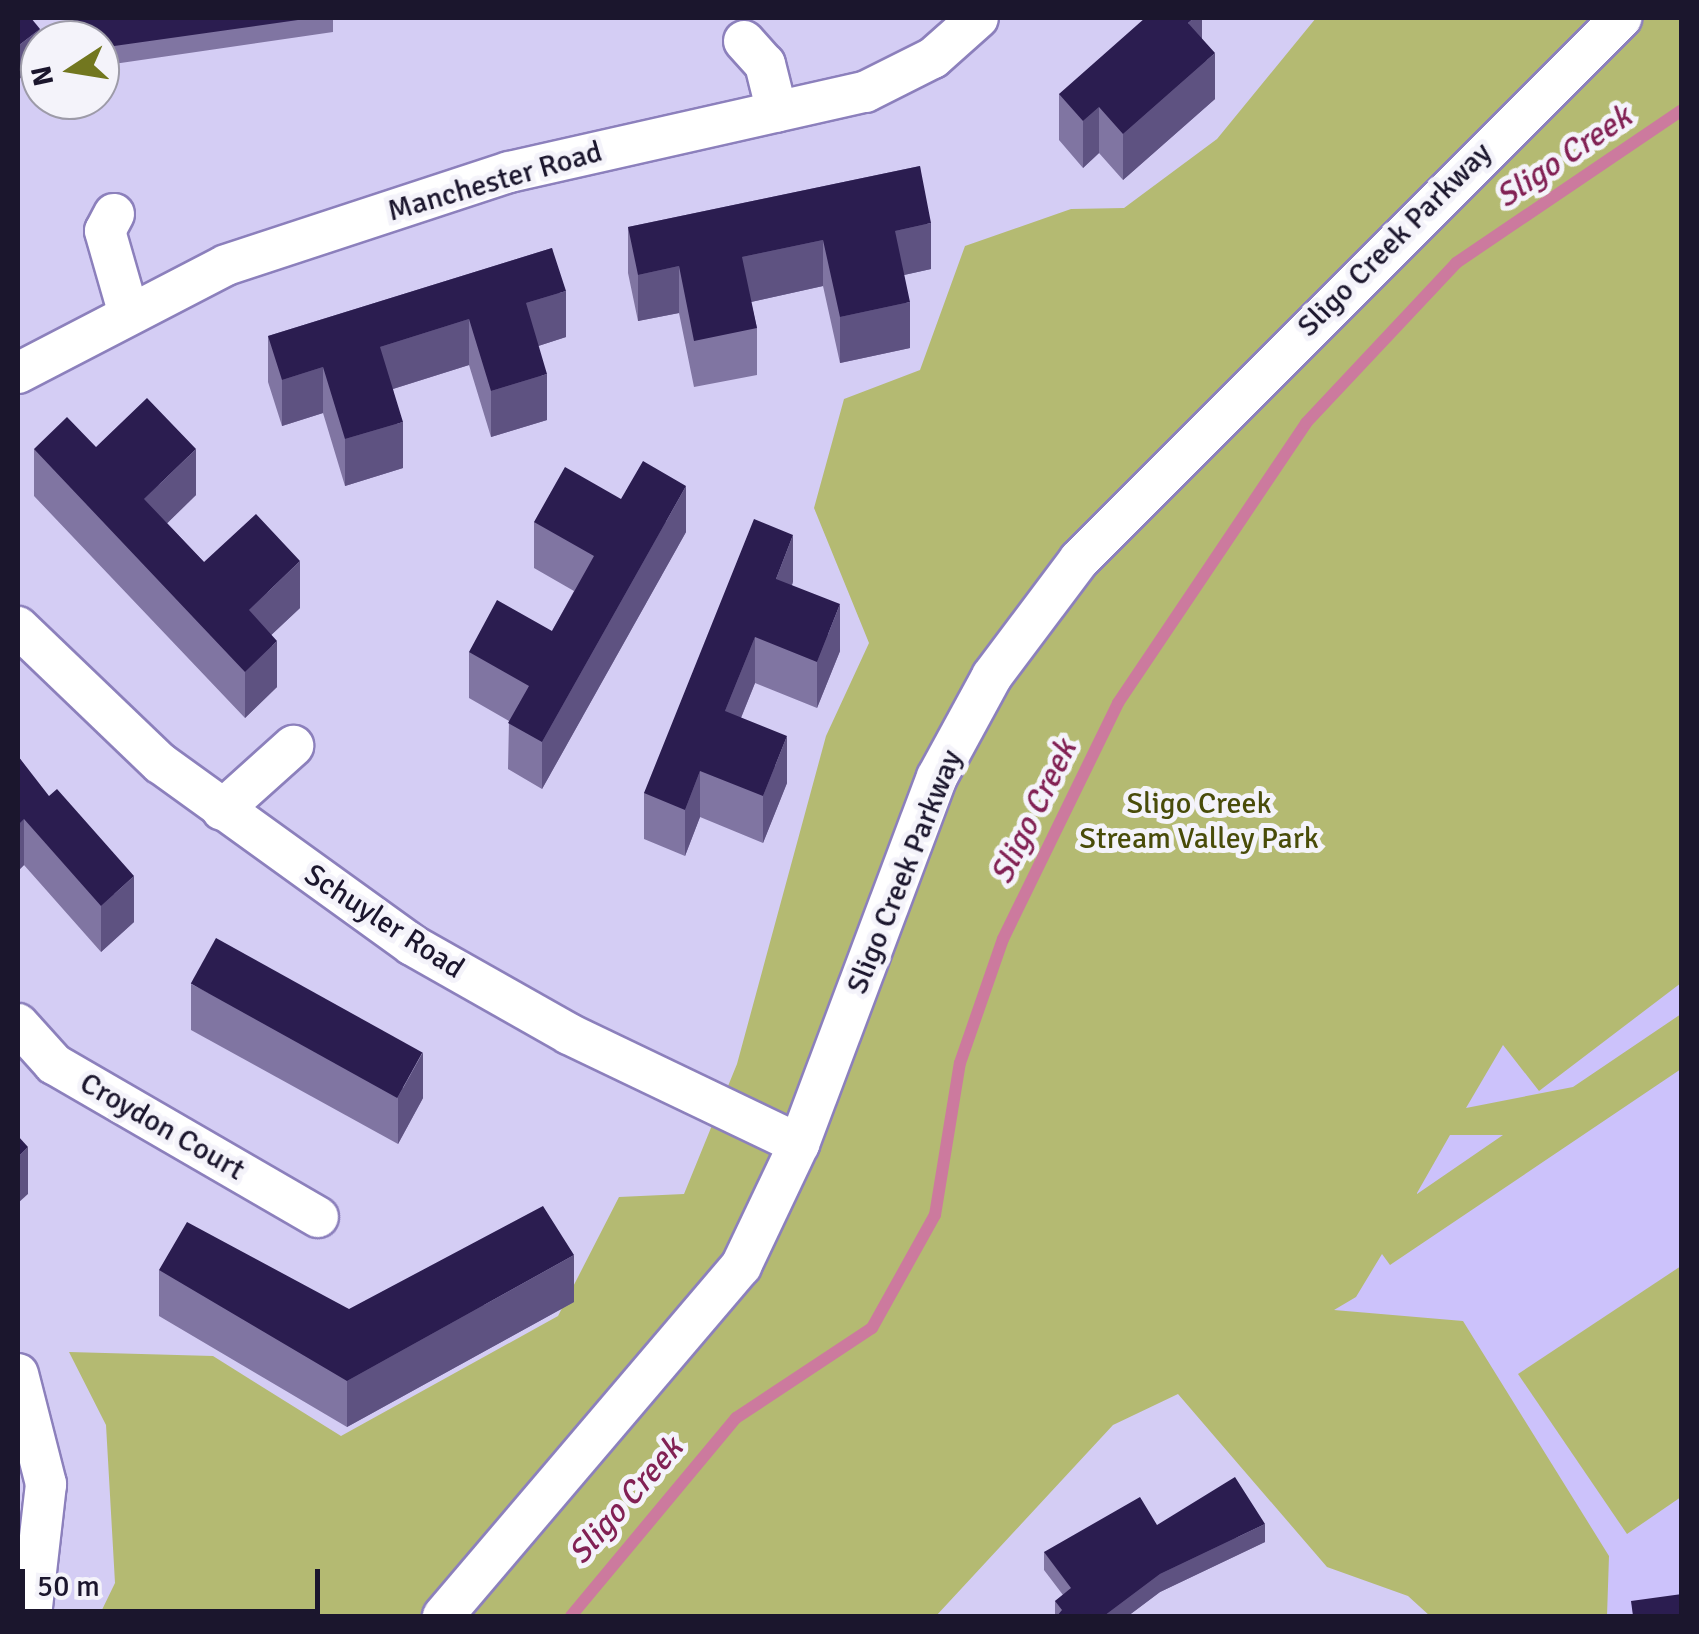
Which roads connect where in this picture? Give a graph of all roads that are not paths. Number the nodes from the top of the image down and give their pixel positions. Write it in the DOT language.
graph roads {
  1 [pos="978,18"];
  2 [pos="1622,18"];
  3 [pos="744,41"];
  4 [pos="777,112"];
  5 [pos="114,214"];
  6 [pos="128,312"];
  7 [pos="18,373"];
  8 [pos="18,627"];
  9 [pos="294,746"];
  10 [pos="222,810"];
  11 [pos="18,1024"];
  12 [pos="798,1144"];
  13 [pos="318,1216"];
  14 [pos="18,1374"];
  15 [pos="31,1616"];
  16 [pos="444,1616"];
  1 -- 4 [label="street, Manchester Road"];
  2 -- 12 [label="street, Sligo Creek Parkway"];
  3 -- 4 [label="street"];
  4 -- 6 [label="street, Manchester Road"];
  5 -- 6 [label="street"];
  6 -- 7 [label="street, Manchester Road"];
  8 -- 10 [label="street, Schuyler Road"];
  9 -- 10 [label="street"];
  10 -- 12 [label="street, Schuyler Road"];
  11 -- 13 [label="street, Croydon Court"];
  12 -- 16 [label="street, Sligo Creek Parkway"];
  14 -- 15 [label="street"];
}
